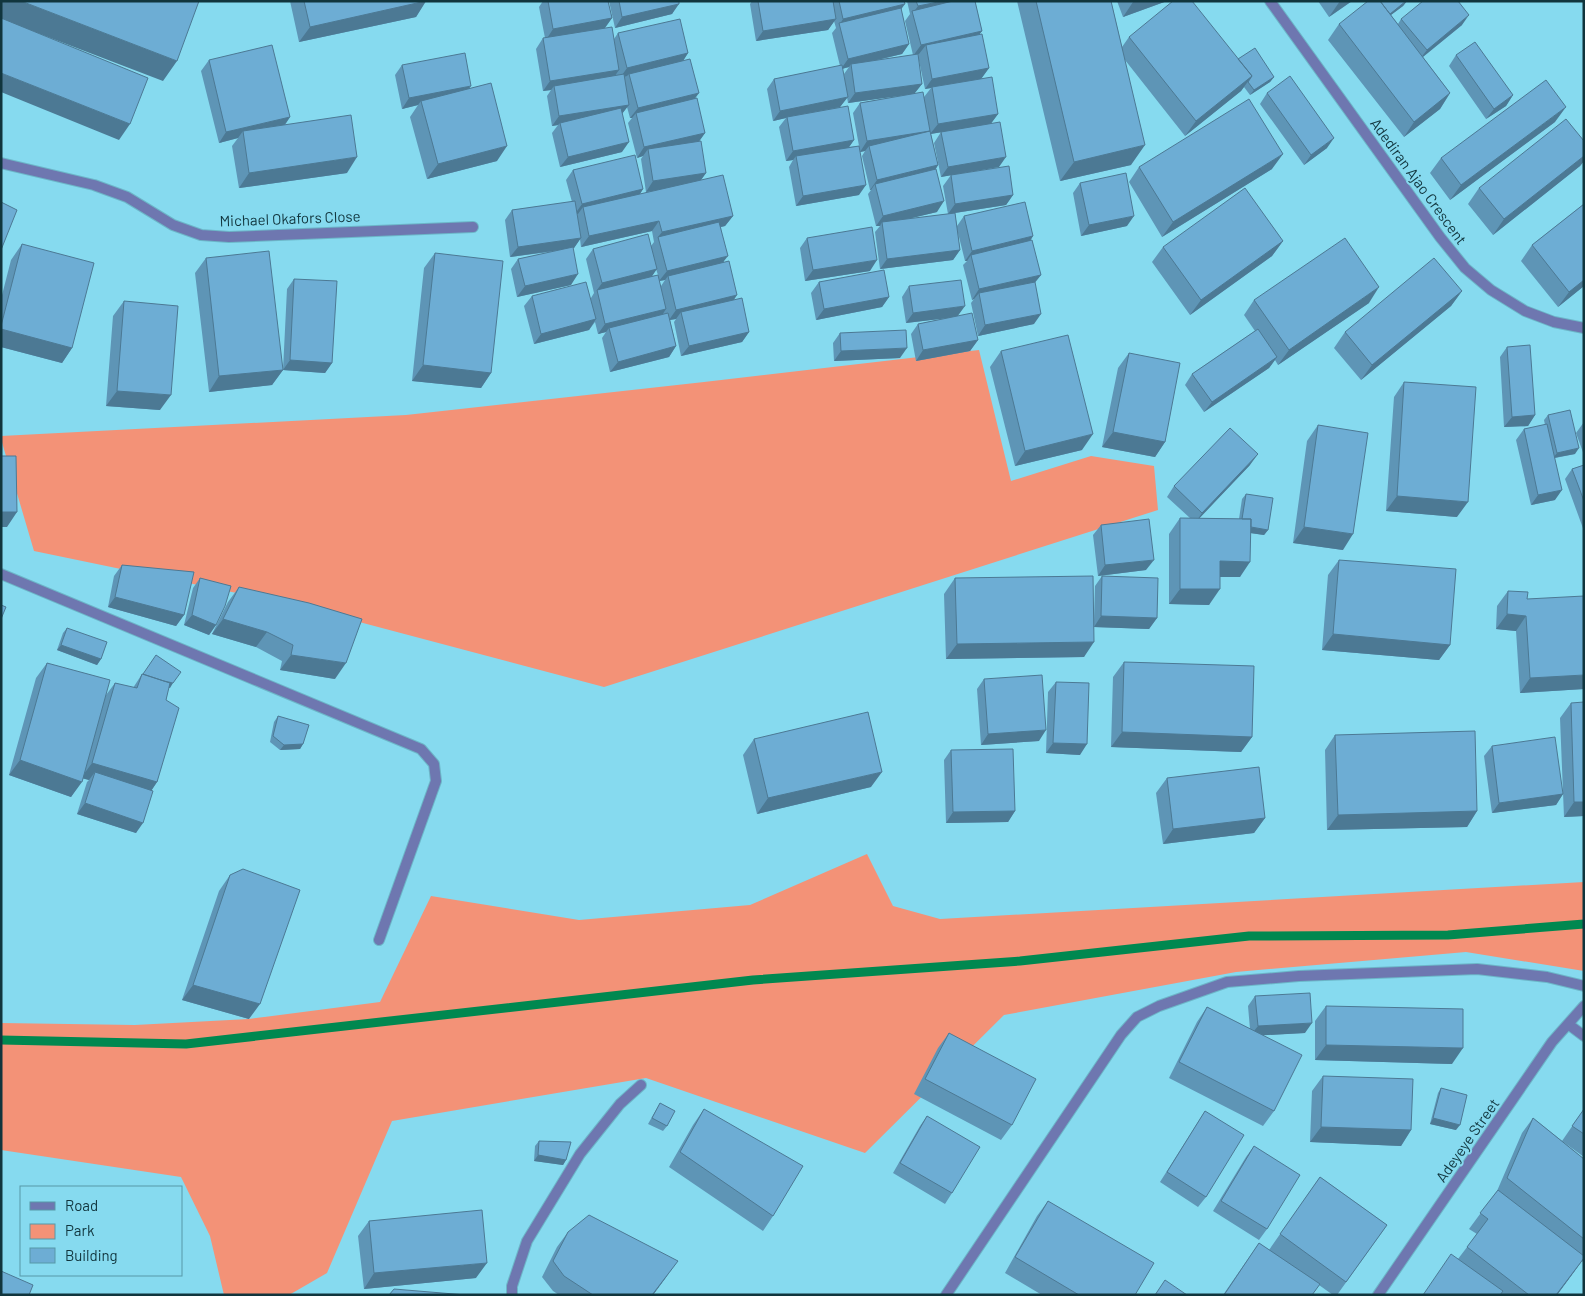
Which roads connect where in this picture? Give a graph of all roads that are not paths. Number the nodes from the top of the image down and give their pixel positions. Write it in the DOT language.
graph roads {
  1 [pos="1270,1"];
  2 [pos="1,164"];
  3 [pos="473,227"];
  4 [pos="1584,328"];
  5 [pos="1,574"];
  6 [pos="379,940"];
  7 [pos="1584,986"];
  8 [pos="1584,1006"];
  9 [pos="1568,1024"];
  10 [pos="1584,1036"];
  11 [pos="641,1085"];
  12 [pos="512,1295"];
  13 [pos="946,1295"];
  14 [pos="1378,1295"];
  1 -- 4 [label="street, Adediran Ajao Crescent"];
  2 -- 3 [label="street, Michael Okafors Close"];
  5 -- 6 [label="street"];
  7 -- 13 [label="street"];
  8 -- 9 [label="street, Adeyeye Street"];
  9 -- 10 [label="street"];
  9 -- 14 [label="street, Adeyeye Street"];
  11 -- 12 [label="street"];
}
